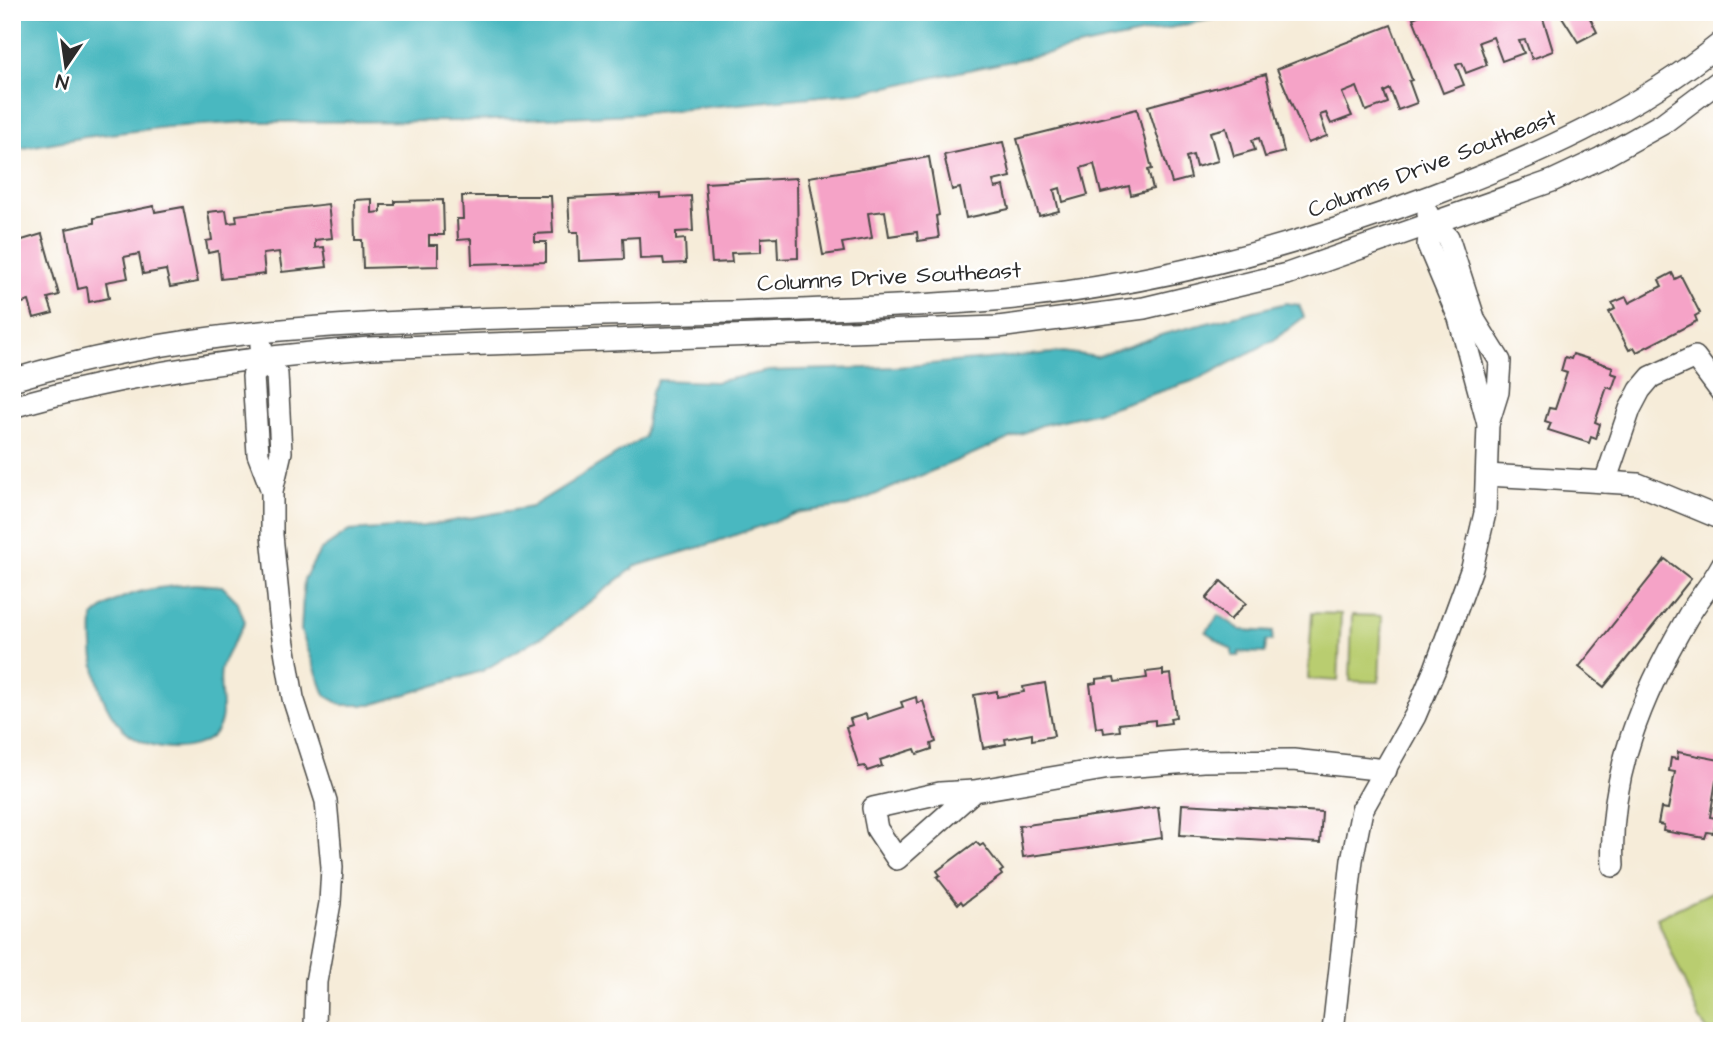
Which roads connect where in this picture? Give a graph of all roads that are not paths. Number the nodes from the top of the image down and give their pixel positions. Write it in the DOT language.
graph roads {
  1 [pos="1722,42"];
  2 [pos="1699,60"];
  3 [pos="1720,80"];
  4 [pos="1422,199"];
  5 [pos="1431,223"];
  6 [pos="1073,290"];
  7 [pos="734,311"];
  8 [pos="1466,315"];
  9 [pos="1077,318"];
  10 [pos="260,331"];
  11 [pos="736,337"];
  12 [pos="263,360"];
  13 [pos="12,380"];
  14 [pos="1722,393"];
  15 [pos="12,407"];
  16 [pos="1488,424"];
  17 [pos="1487,475"];
  18 [pos="1605,482"];
  19 [pos="1722,519"];
  20 [pos="1722,565"];
  21 [pos="1386,771"];
  22 [pos="974,790"];
  23 [pos="1613,866"];
  24 [pos="315,1031"];
  25 [pos="1333,1031"];
  1 -- 2 [label="street, Columns Drive Southeast"];
  2 -- 3 [label="street"];
  2 -- 4 [label="street, Columns Drive Southeast"];
  3 -- 5 [label="street"];
  4 -- 5 [label="street"];
  4 -- 6 [label="street, Columns Drive Southeast"];
  5 -- 8 [label="street"];
  5 -- 9 [label="street"];
  6 -- 7 [label="street, Columns Drive Southeast"];
  6 -- 9 [label="street"];
  7 -- 10 [label="street, Columns Drive Southeast"];
  7 -- 11 [label="street"];
  8 -- 16 [label="street"];
  8 -- 16 [label="street"];
  9 -- 11 [label="street"];
  10 -- 12 [label="street"];
  10 -- 13 [label="street, Columns Drive Southeast"];
  11 -- 12 [label="street"];
  12 -- 15 [label="street"];
  12 -- 24 [label="street"];
  14 -- 18 [label="street"];
  16 -- 17 [label="street"];
  17 -- 18 [label="street"];
  17 -- 21 [label="street"];
  18 -- 19 [label="street"];
  20 -- 23 [label="street"];
  21 -- 22 [label="street"];
  21 -- 25 [label="street"];
  22 -- 22 [label="street"];
}
